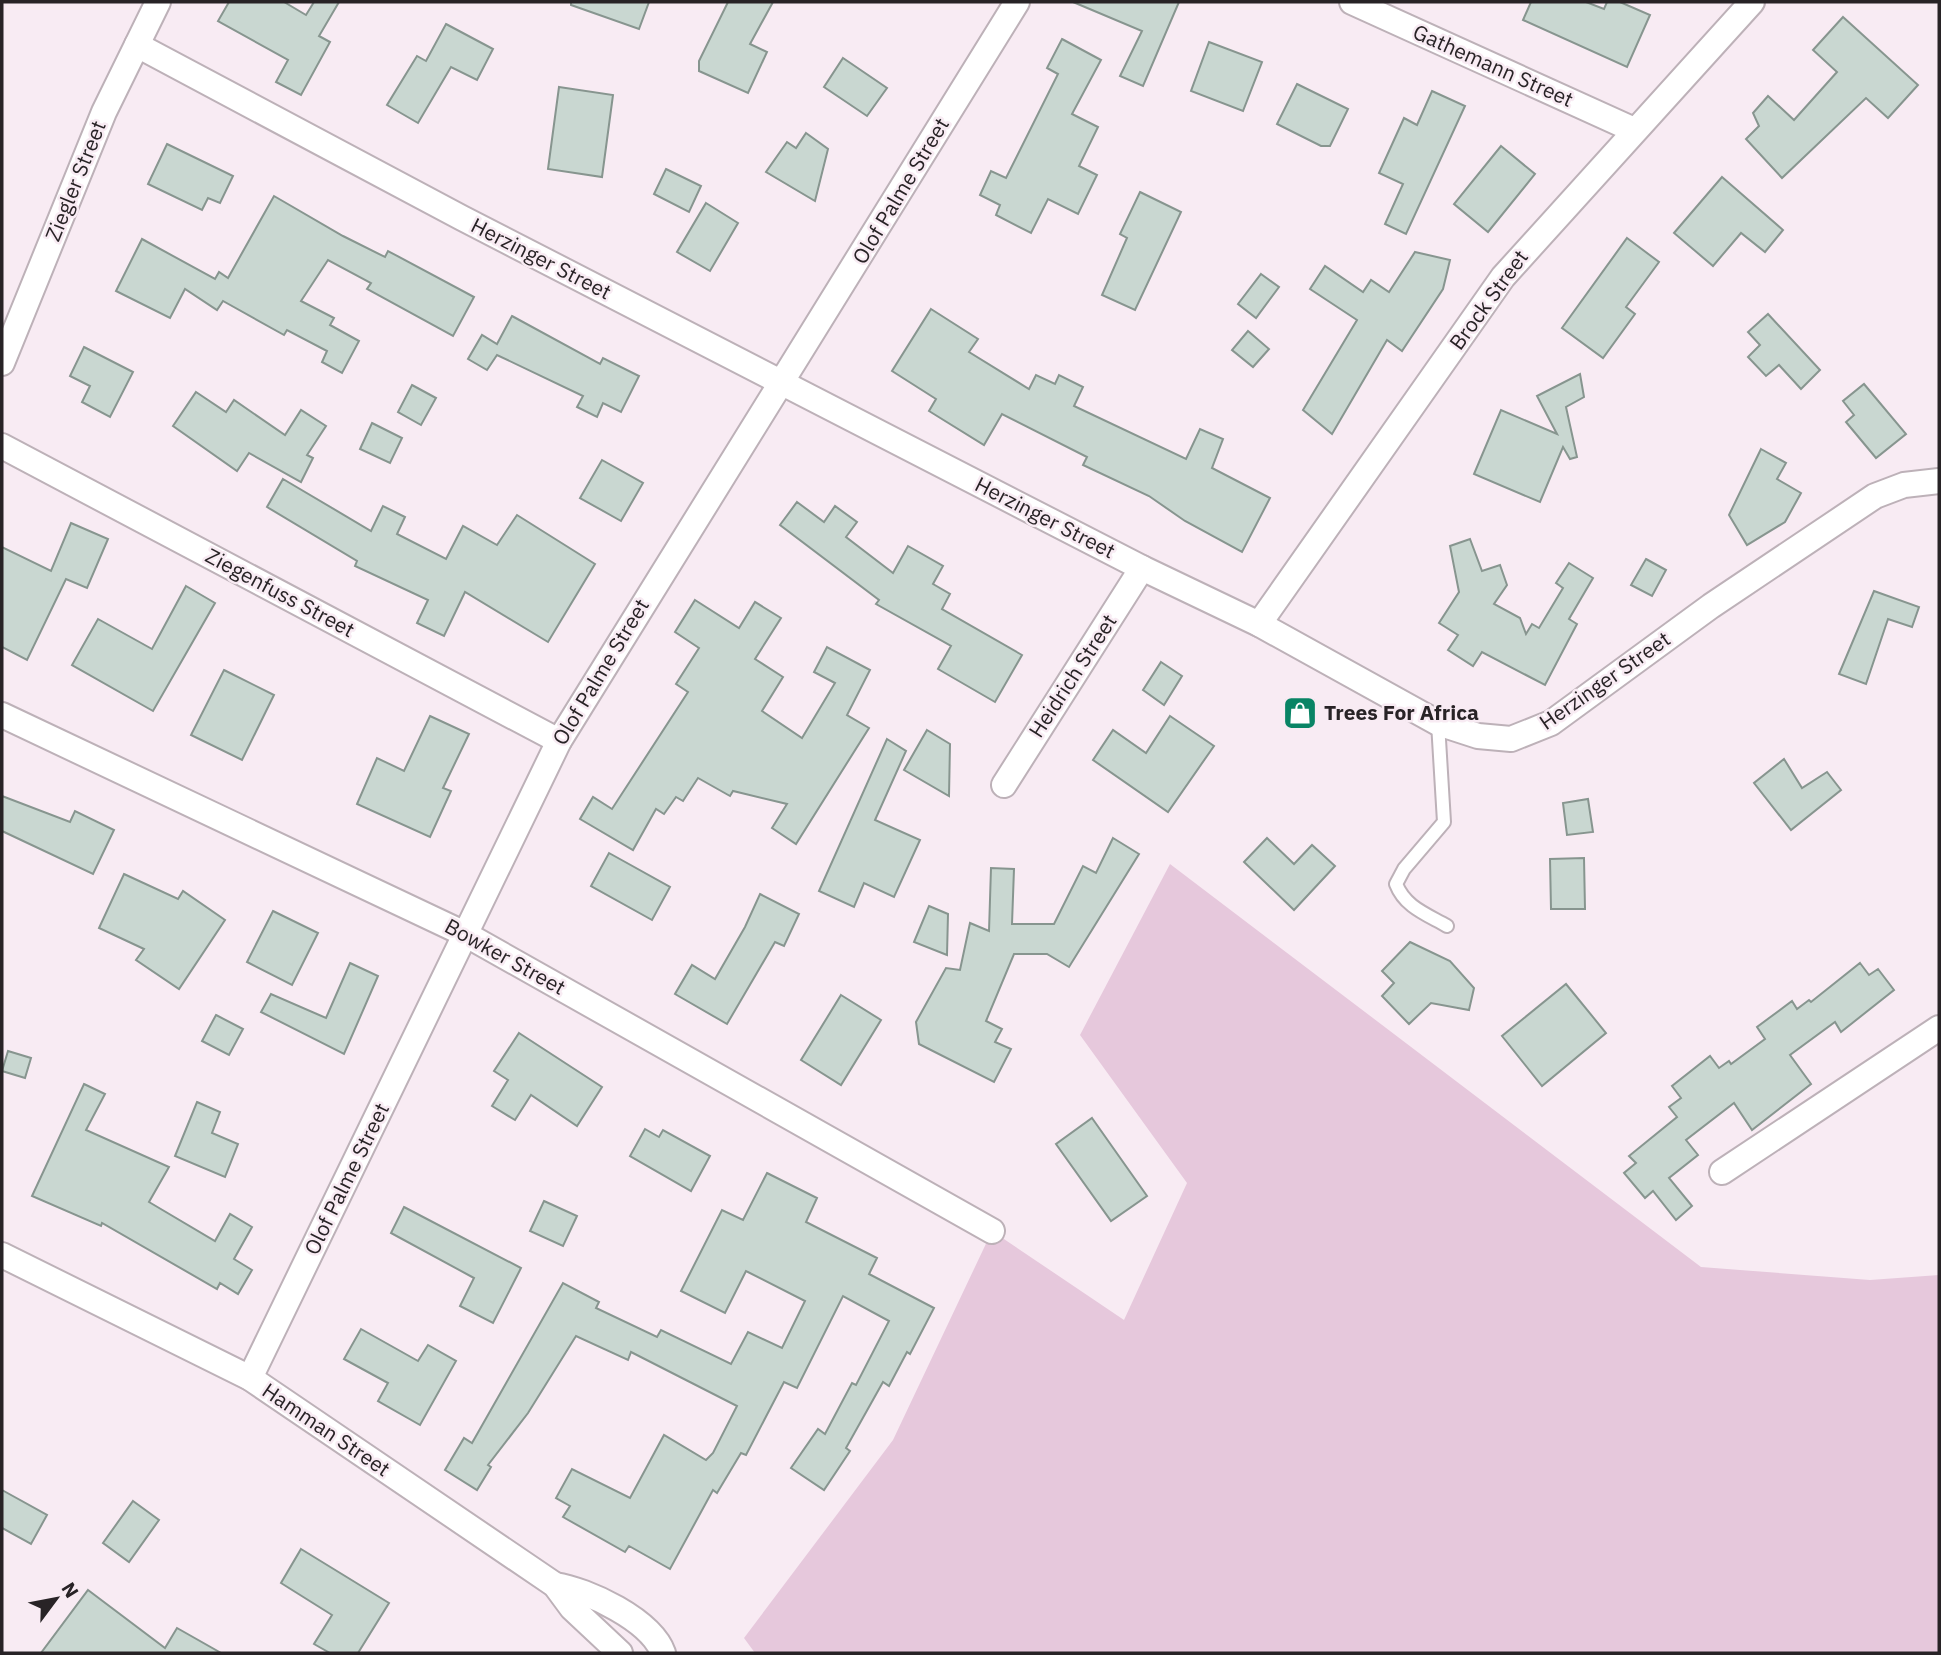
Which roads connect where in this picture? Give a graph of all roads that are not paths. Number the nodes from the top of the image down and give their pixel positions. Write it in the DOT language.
graph roads {
  1 [pos="158,2"];
  2 [pos="1017,2"];
  3 [pos="1352,2"];
  4 [pos="1752,2"];
  5 [pos="137,46"];
  6 [pos="1634,130"];
  7 [pos="2,363"];
  8 [pos="783,384"];
  9 [pos="2,446"];
  10 [pos="1939,481"];
  11 [pos="1142,568"];
  12 [pos="1259,624"];
  13 [pos="2,715"];
  14 [pos="1438,723"];
  15 [pos="559,741"];
  16 [pos="1004,785"];
  17 [pos="1447,926"];
  18 [pos="466,934"];
  19 [pos="1939,1028"];
  20 [pos="1722,1172"];
  21 [pos="992,1231"];
  22 [pos="2,1255"];
  23 [pos="250,1378"];
  24 [pos="555,1585"];
  25 [pos="619,1652"];
  26 [pos="663,1653"];
  1 -- 5 [label="street, Ziegler Street"];
  2 -- 8 [label="street, Olof Palme Street"];
  3 -- 6 [label="street, Gathemann Street"];
  4 -- 6 [label="street, Brock Street"];
  5 -- 7 [label="street, Ziegler Street"];
  5 -- 8 [label="street, Herzinger Street"];
  6 -- 12 [label="street, Brock Street"];
  8 -- 11 [label="street, Herzinger Street"];
  8 -- 15 [label="street, Olof Palme Street"];
  9 -- 15 [label="street, Ziegenfuss Street"];
  10 -- 14 [label="street, Herzinger Street"];
  11 -- 12 [label="street, Herzinger Street"];
  11 -- 16 [label="street, Heidrich Street"];
  12 -- 14 [label="street, Herzinger Street"];
  13 -- 18 [label="street, Bowker Street"];
  14 -- 17 [label="lane"];
  15 -- 18 [label="street, Olof Palme Street"];
  18 -- 21 [label="street, Bowker Street"];
  18 -- 23 [label="street, Olof Palme Street"];
  19 -- 20 [label="street"];
  22 -- 23 [label="street, Hamman Street"];
  23 -- 24 [label="street, Hamman Street"];
  24 -- 25 [label="street, Hamman Street"];
  24 -- 26 [label="street"];
}
